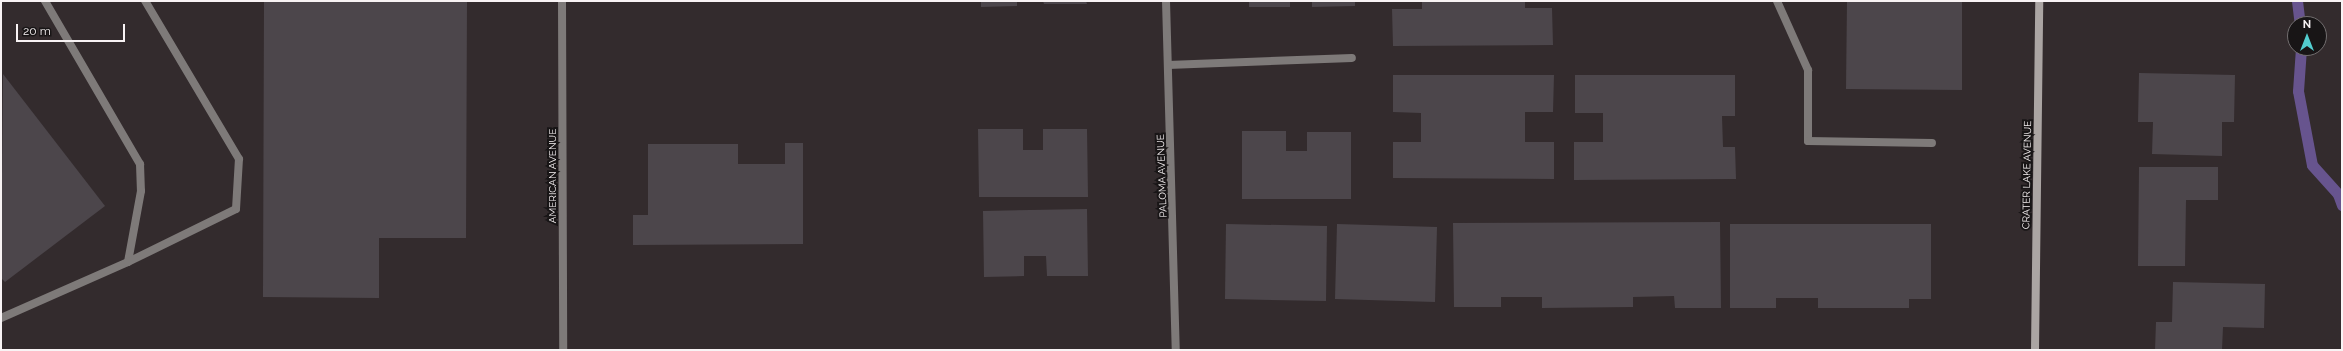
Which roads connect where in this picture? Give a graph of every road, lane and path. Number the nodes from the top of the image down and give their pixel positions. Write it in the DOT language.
graph roads {
  1 [pos="45,1"];
  2 [pos="145,1"];
  3 [pos="562,1"];
  4 [pos="1166,1"];
  5 [pos="1777,1"];
  6 [pos="2038,1"];
  7 [pos="1352,58"];
  8 [pos="1168,65"];
  9 [pos="1932,143"];
  10 [pos="128,262"];
  11 [pos="1,318"];
  12 [pos="563,350"];
  13 [pos="1176,350"];
  14 [pos="2036,350"];
  1 -- 10 [label="street"];
  2 -- 10 [label="street"];
  3 -- 12 [label="street, AMERICAN AVENUE"];
  4 -- 8 [label="street, PALOMA AVENUE"];
  5 -- 9 [label="street"];
  6 -- 14 [label="main road, CRATER LAKE AVENUE"];
  7 -- 8 [label="street"];
  8 -- 13 [label="street, PALOMA AVENUE"];
  10 -- 11 [label="street"];
}
